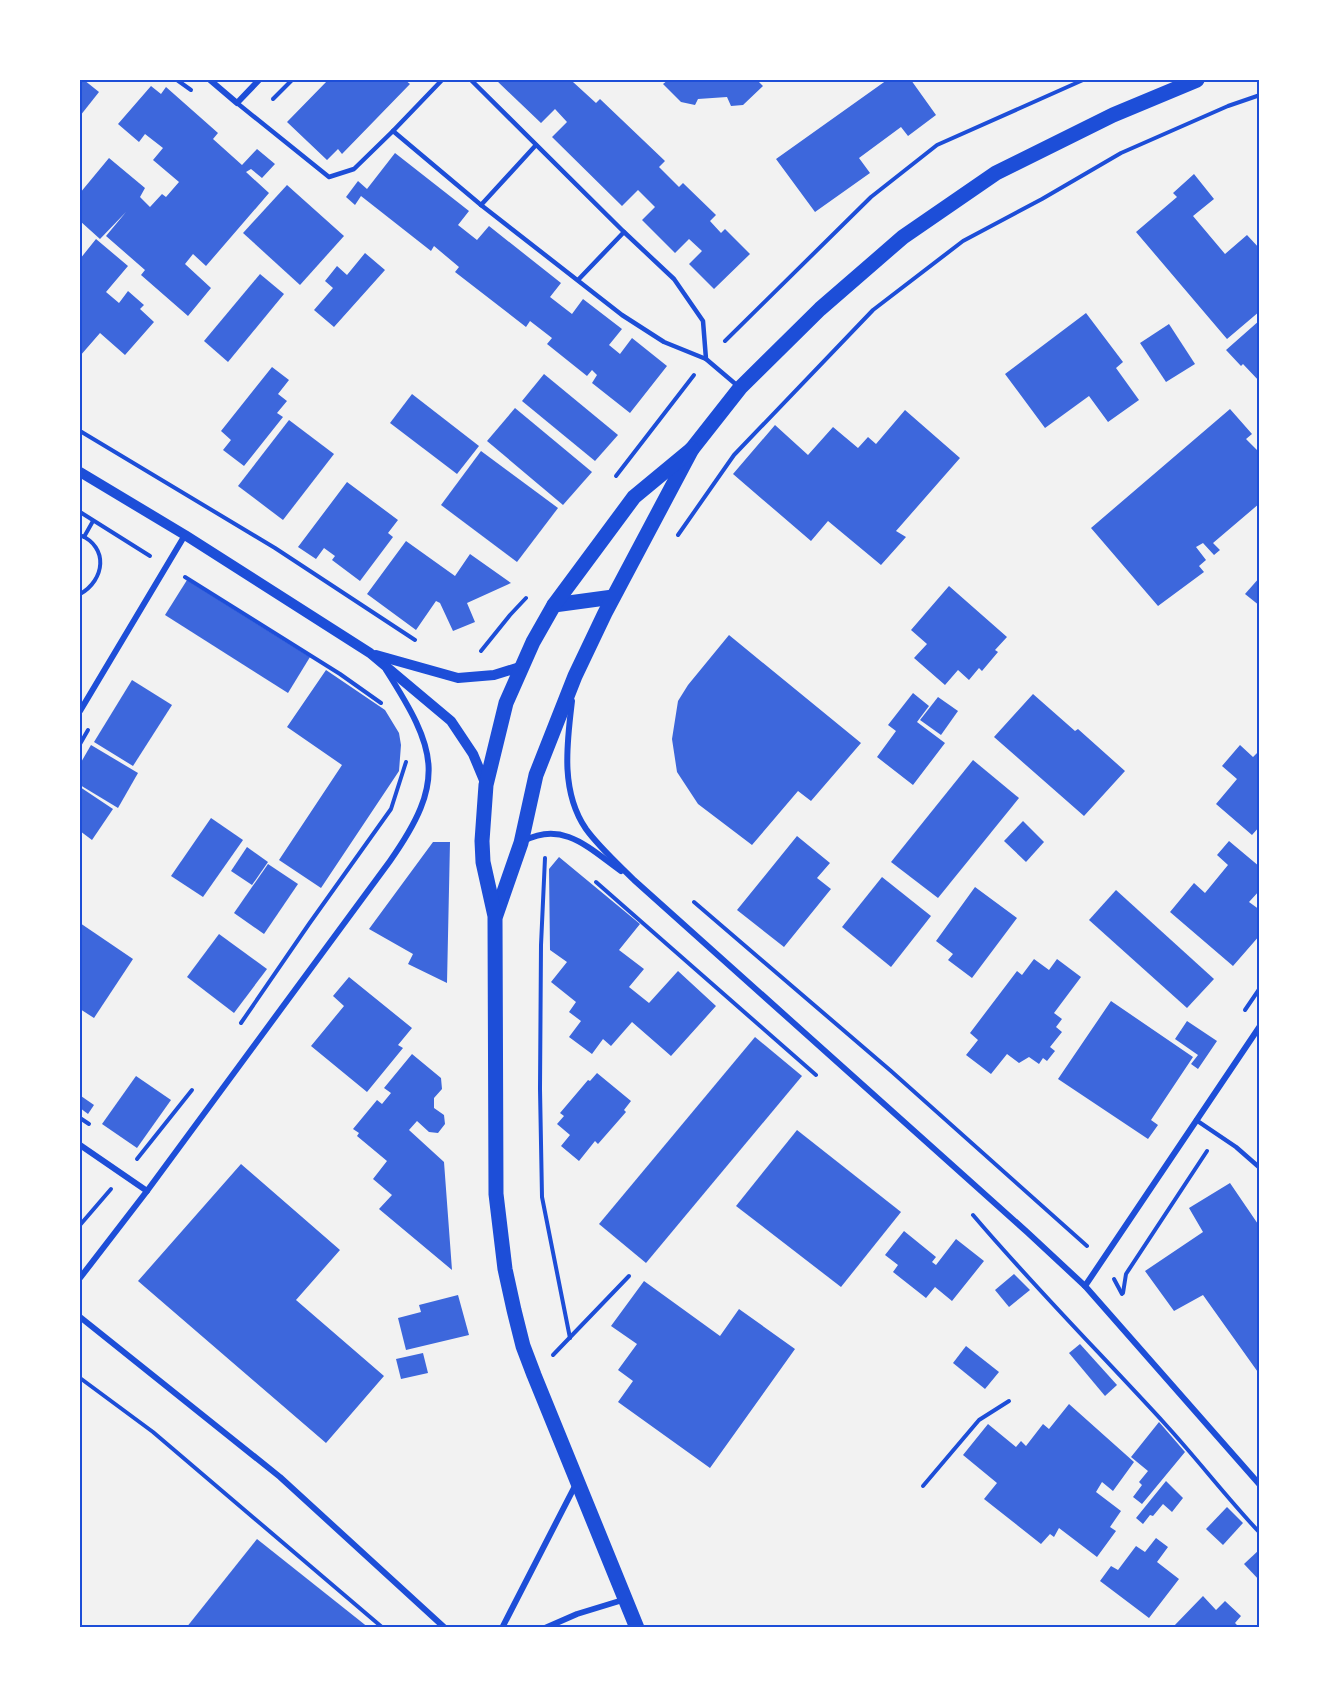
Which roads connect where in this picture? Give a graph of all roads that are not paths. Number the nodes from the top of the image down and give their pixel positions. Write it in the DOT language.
graph roads {
  1 [pos="210,80"];
  2 [pos="259,80"];
  3 [pos="442,80"];
  4 [pos="471,80"];
  5 [pos="1197,80"];
  6 [pos="237,103"];
  7 [pos="393,131"];
  8 [pos="536,145"];
  9 [pos="481,205"];
  10 [pos="624,232"];
  11 [pos="578,280"];
  12 [pos="706,359"];
  13 [pos="740,388"];
  14 [pos="692,449"];
  15 [pos="80,472"];
  16 [pos="185,535"];
  17 [pos="614,597"];
  18 [pos="554,604"];
  19 [pos="370,653"];
  20 [pos="381,662"];
  21 [pos="523,666"];
  22 [pos="575,676"];
  23 [pos="80,711"];
  24 [pos="486,785"];
  25 [pos="521,843"];
  26 [pos="633,880"];
  27 [pos="495,916"];
  28 [pos="1260,1026"];
  29 [pos="1196,1120"];
  30 [pos="80,1145"];
  31 [pos="1260,1168"];
  32 [pos="147,1191"];
  33 [pos="80,1278"];
  34 [pos="1085,1286"];
  35 [pos="80,1317"];
  36 [pos="577,1481"];
  37 [pos="1260,1485"];
  38 [pos="626,1599"];
  39 [pos="445,1628"];
  40 [pos="502,1628"];
  41 [pos="545,1628"];
  42 [pos="637,1628"];
  1 -- 6 [label="street"];
  2 -- 6 [label="street"];
  3 -- 7 [label="lane"];
  4 -- 8 [label="lane"];
  5 -- 13 [label="main road"];
  6 -- 7 [label="lane"];
  7 -- 9 [label="lane"];
  8 -- 9 [label="lane"];
  8 -- 10 [label="lane"];
  9 -- 11 [label="lane"];
  10 -- 11 [label="lane"];
  10 -- 12 [label="lane"];
  11 -- 12 [label="lane"];
  12 -- 13 [label="lane"];
  13 -- 14 [label="main road"];
  14 -- 17 [label="main road"];
  14 -- 18 [label="main road"];
  15 -- 16 [label="street"];
  16 -- 19 [label="street"];
  16 -- 23 [label="street"];
  17 -- 18 [label="main road"];
  17 -- 22 [label="main road"];
  18 -- 21 [label="main road"];
  19 -- 20 [label="street"];
  19 -- 21 [label="street"];
  20 -- 24 [label="street"];
  20 -- 32 [label="street"];
  21 -- 24 [label="main road"];
  22 -- 25 [label="main road"];
  22 -- 26 [label="street"];
  24 -- 27 [label="main road"];
  25 -- 26 [label="street"];
  25 -- 27 [label="main road"];
  26 -- 34 [label="street"];
  27 -- 36 [label="main road"];
  28 -- 29 [label="street"];
  29 -- 31 [label="lane"];
  29 -- 34 [label="street"];
  30 -- 32 [label="street"];
  32 -- 33 [label="street"];
  34 -- 37 [label="street"];
  35 -- 39 [label="street"];
  36 -- 38 [label="main road"];
  36 -- 40 [label="street"];
  38 -- 41 [label="street"];
  38 -- 42 [label="main road"];
}
